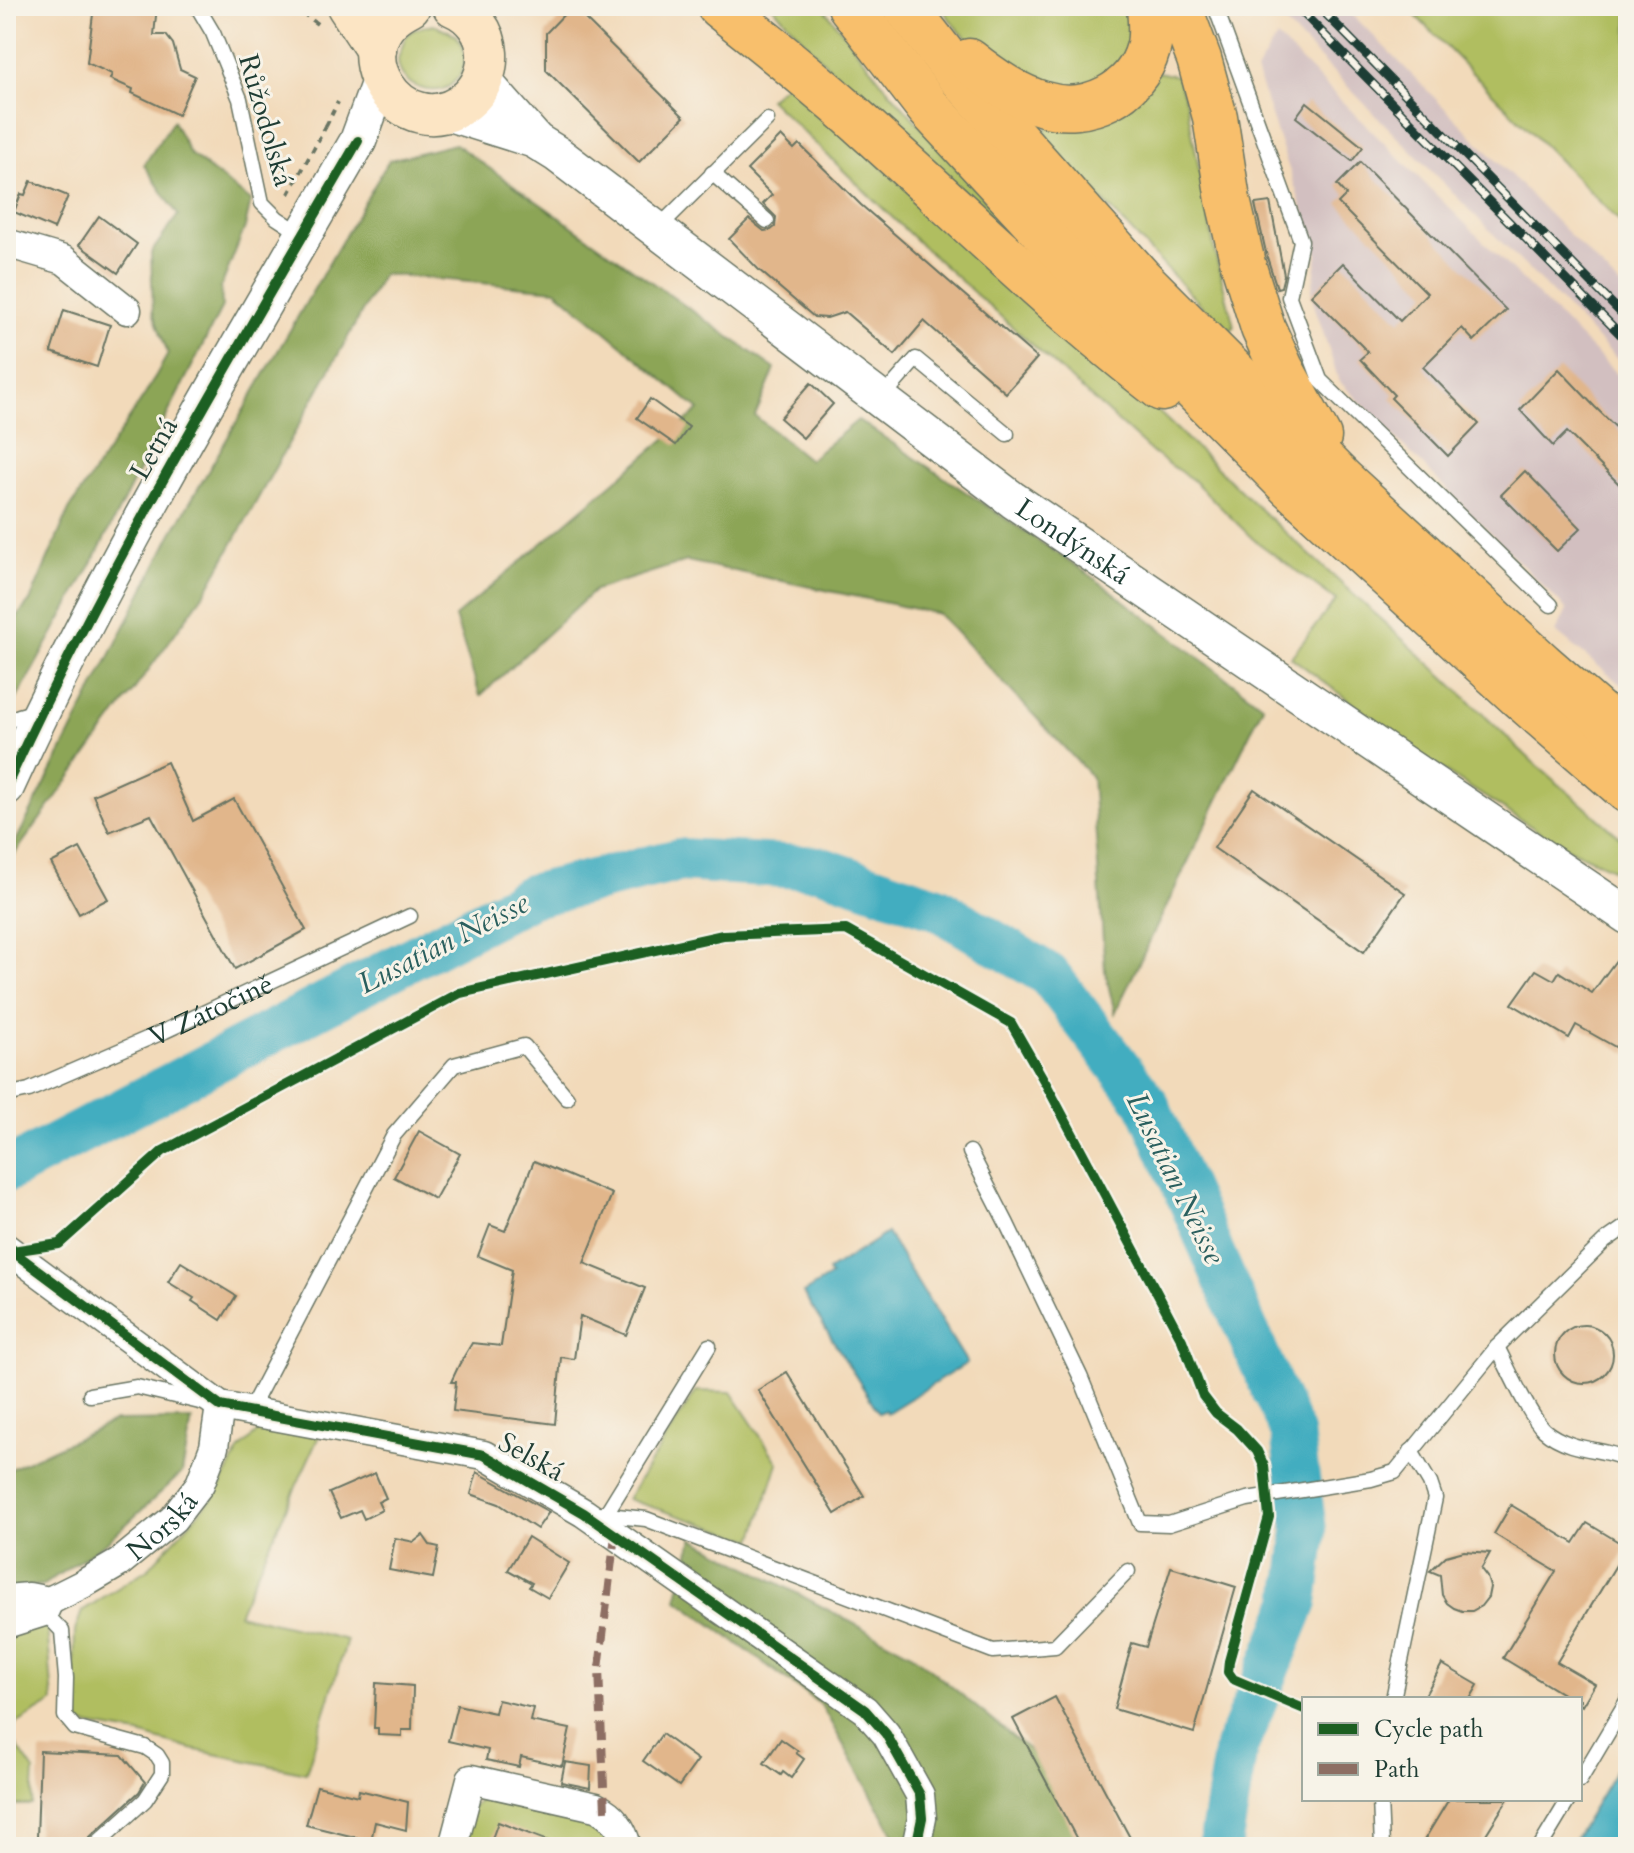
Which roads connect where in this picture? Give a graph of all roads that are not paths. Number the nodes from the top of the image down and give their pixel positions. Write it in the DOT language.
graph roads {
  1 [pos="197,6"];
  2 [pos="453,6"];
  3 [pos="719,6"];
  4 [pos="756,6"];
  5 [pos="850,6"];
  6 [pos="1149,6"];
  7 [pos="1179,6"];
  8 [pos="1215,6"];
  9 [pos="395,8"];
  10 [pos="909,11"];
  11 [pos="335,17"];
  12 [pos="492,19"];
  13 [pos="378,65"];
  14 [pos="483,81"];
  15 [pos="843,108"];
  16 [pos="430,111"];
  17 [pos="767,120"];
  18 [pos="358,141"];
  19 [pos="536,141"];
  20 [pos="712,173"];
  21 [pos="767,221"];
  22 [pos="657,230"];
  23 [pos="304,235"];
  24 [pos="6,243"];
  25 [pos="127,310"];
  26 [pos="881,400"];
  27 [pos="1007,434"];
  28 [pos="1343,481"];
  29 [pos="1291,487"];
  30 [pos="1551,605"];
  31 [pos="41,710"];
  32 [pos="6,722"];
  33 [pos="1628,739"];
  34 [pos="6,787"];
  35 [pos="1628,791"];
  36 [pos="410,916"];
  37 [pos="1628,916"];
  38 [pos="6,1095"];
  39 [pos="567,1098"];
  40 [pos="970,1152"];
  41 [pos="1628,1225"];
  42 [pos="9,1249"];
  43 [pos="709,1346"];
  44 [pos="1497,1347"];
  45 [pos="90,1395"];
  46 [pos="220,1406"];
  47 [pos="249,1412"];
  48 [pos="1411,1451"];
  49 [pos="1628,1460"];
  50 [pos="594,1514"];
  51 [pos="1128,1571"];
  52 [pos="6,1599"];
  53 [pos="47,1606"];
  54 [pos="6,1624"];
  55 [pos="1393,1697"];
  56 [pos="1628,1699"];
  57 [pos="1582,1777"];
  58 [pos="1380,1801"];
  59 [pos="1568,1801"];
  60 [pos="93,1847"];
  61 [pos="453,1847"];
  62 [pos="627,1847"];
  63 [pos="916,1847"];
  64 [pos="1382,1847"];
  65 [pos="1540,1847"];
  1 -- 23 [label="lane, Růžodolská"];
  2 -- 12 [label="main road"];
  3 -- 15 [label="highway"];
  4 -- 15 [label="highway"];
  5 -- 29 [label="highway"];
  6 -- 10 [label="highway"];
  7 -- 28 [label="highway"];
  8 -- 30 [label="lane"];
  9 -- 13 [label="main road"];
  10 -- 28 [label="highway"];
  11 -- 13 [label="main road, Londýnská"];
  12 -- 14 [label="main road"];
  13 -- 16 [label="main road, Londýnská"];
  13 -- 18 [label="street, Letná"];
  14 -- 16 [label="main road"];
  14 -- 19 [label="street, Londýnská"];
  15 -- 29 [label="highway"];
  16 -- 18 [label="street"];
  16 -- 19 [label="street, Londýnská"];
  17 -- 20 [label="lane"];
  18 -- 23 [label="street, Letná"];
  19 -- 22 [label="street, Londýnská"];
  20 -- 21 [label="lane"];
  20 -- 22 [label="lane"];
  22 -- 26 [label="street, Londýnská"];
  23 -- 31 [label="street, Letná"];
  24 -- 25 [label="street"];
  26 -- 27 [label="lane"];
  26 -- 37 [label="street, Londýnská"];
  28 -- 33 [label="highway"];
  29 -- 35 [label="highway"];
  31 -- 32 [label="lane"];
  31 -- 34 [label="street, Letná"];
  36 -- 38 [label="lane, V Zátočině"];
  39 -- 47 [label="lane"];
  40 -- 48 [label="lane"];
  41 -- 44 [label="lane"];
  42 -- 46 [label="street, Selská"];
  43 -- 50 [label="lane"];
  44 -- 48 [label="lane"];
  44 -- 49 [label="lane"];
  45 -- 46 [label="lane"];
  46 -- 47 [label="street, Selská"];
  46 -- 53 [label="street, Norská"];
  47 -- 50 [label="street, Selská"];
  48 -- 55 [label="lane"];
  50 -- 51 [label="lane"];
  50 -- 63 [label="street, Selská"];
  52 -- 53 [label="street"];
  53 -- 54 [label="street, Norská"];
  53 -- 60 [label="lane"];
  56 -- 57 [label="lane"];
  58 -- 64 [label="lane"];
  59 -- 65 [label="lane"];
  61 -- 62 [label="street"];
}
